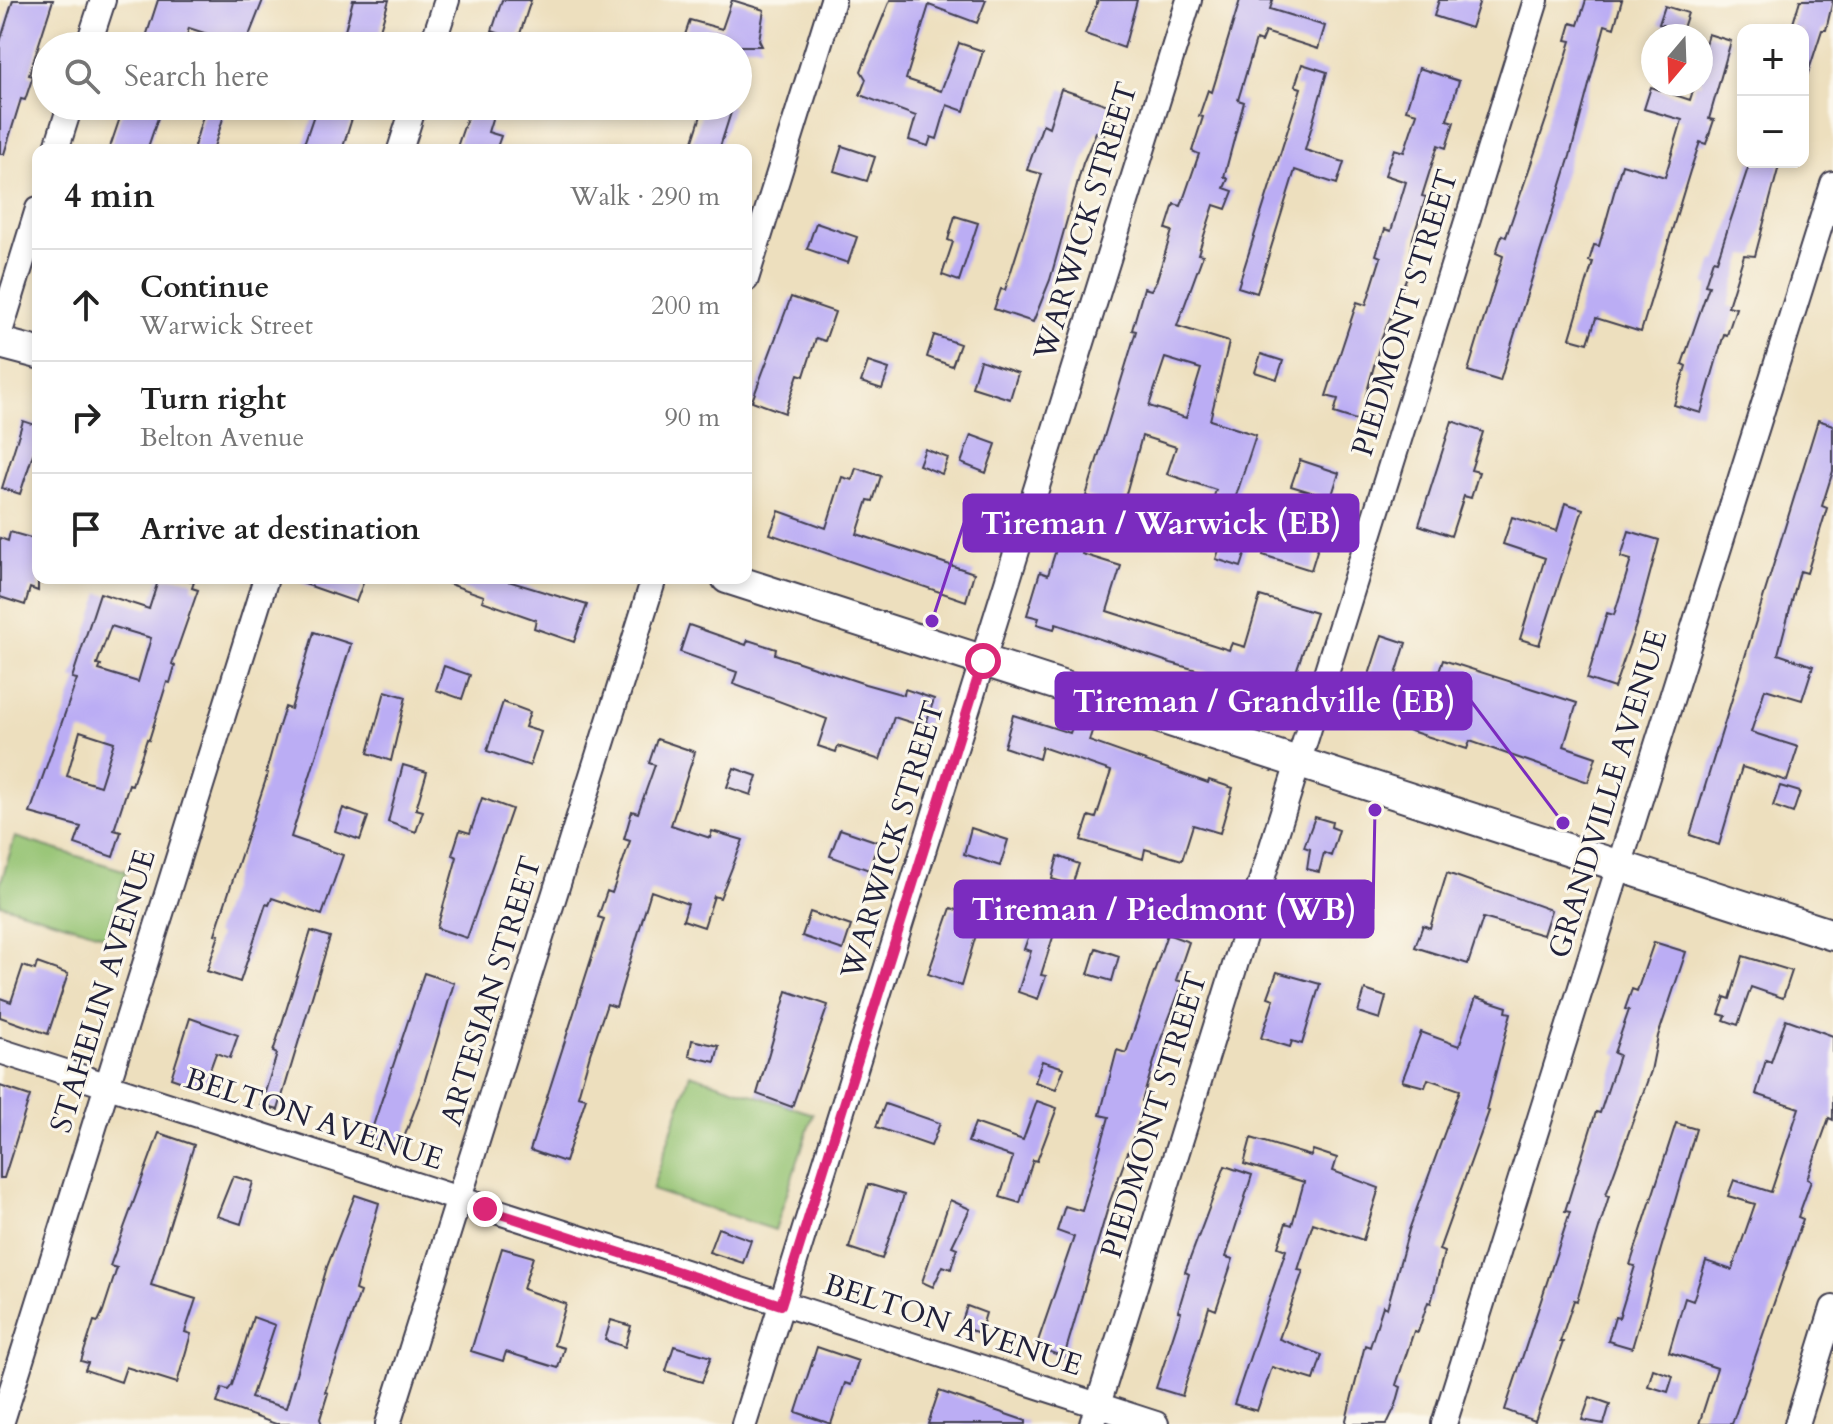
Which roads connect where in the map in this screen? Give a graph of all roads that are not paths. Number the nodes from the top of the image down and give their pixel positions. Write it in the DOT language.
graph roads {
  1 [pos="103,0"];
  2 [pos="447,0"];
  3 [pos="833,0"];
  4 [pos="1189,0"];
  5 [pos="1536,0"];
  6 [pos="93,32"];
  7 [pos="437,32"];
  8 [pos="66,120"];
  9 [pos="410,120"];
  10 [pos="58,144"];
  11 [pos="402,144"];
  12 [pos="1833,184"];
  13 [pos="32,228"];
  14 [pos="752,260"];
  15 [pos="0,332"];
  16 [pos="0,343"];
  17 [pos="32,351"];
  18 [pos="264,584"];
  19 [pos="652,584"];
  20 [pos="746,584"];
  21 [pos="983,661"];
  22 [pos="1298,762"];
  23 [pos="1619,865"];
  24 [pos="1833,935"];
  25 [pos="0,1051"];
  26 [pos="107,1085"];
  27 [pos="458,1200"];
  28 [pos="781,1305"];
  29 [pos="1833,1308"];
  30 [pos="1095,1414"];
  31 [pos="1,1424"];
  32 [pos="388,1424"];
  33 [pos="744,1424"];
  34 [pos="1156,1424"];
  35 [pos="1444,1424"];
  36 [pos="1797,1424"];
  1 -- 6 [label="street"];
  2 -- 7 [label="street"];
  3 -- 14 [label="street"];
  4 -- 21 [label="street, WARWICK STREET"];
  5 -- 22 [label="street, PIEDMONT STREET"];
  8 -- 10 [label="street"];
  9 -- 11 [label="street"];
  12 -- 23 [label="street, GRANDVILLE AVENUE"];
  13 -- 15 [label="street"];
  16 -- 17 [label="street"];
  18 -- 26 [label="street, STAHELIN AVENUE"];
  19 -- 27 [label="street, ARTESIAN STREET"];
  20 -- 21 [label="street"];
  21 -- 22 [label="street"];
  21 -- 28 [label="street, WARWICK STREET"];
  22 -- 23 [label="street"];
  22 -- 30 [label="street, PIEDMONT STREET"];
  23 -- 24 [label="street"];
  23 -- 35 [label="street, GRANDVILLE AVENUE"];
  25 -- 26 [label="street, BELTON AVENUE"];
  26 -- 27 [label="street, BELTON AVENUE"];
  26 -- 31 [label="street, STAHELIN AVENUE"];
  27 -- 28 [label="street, BELTON AVENUE"];
  27 -- 32 [label="street, ARTESIAN STREET"];
  28 -- 30 [label="street, BELTON AVENUE"];
  28 -- 33 [label="street, WARWICK STREET"];
  29 -- 36 [label="street"];
  30 -- 34 [label="street, BELTON AVENUE"];
}
